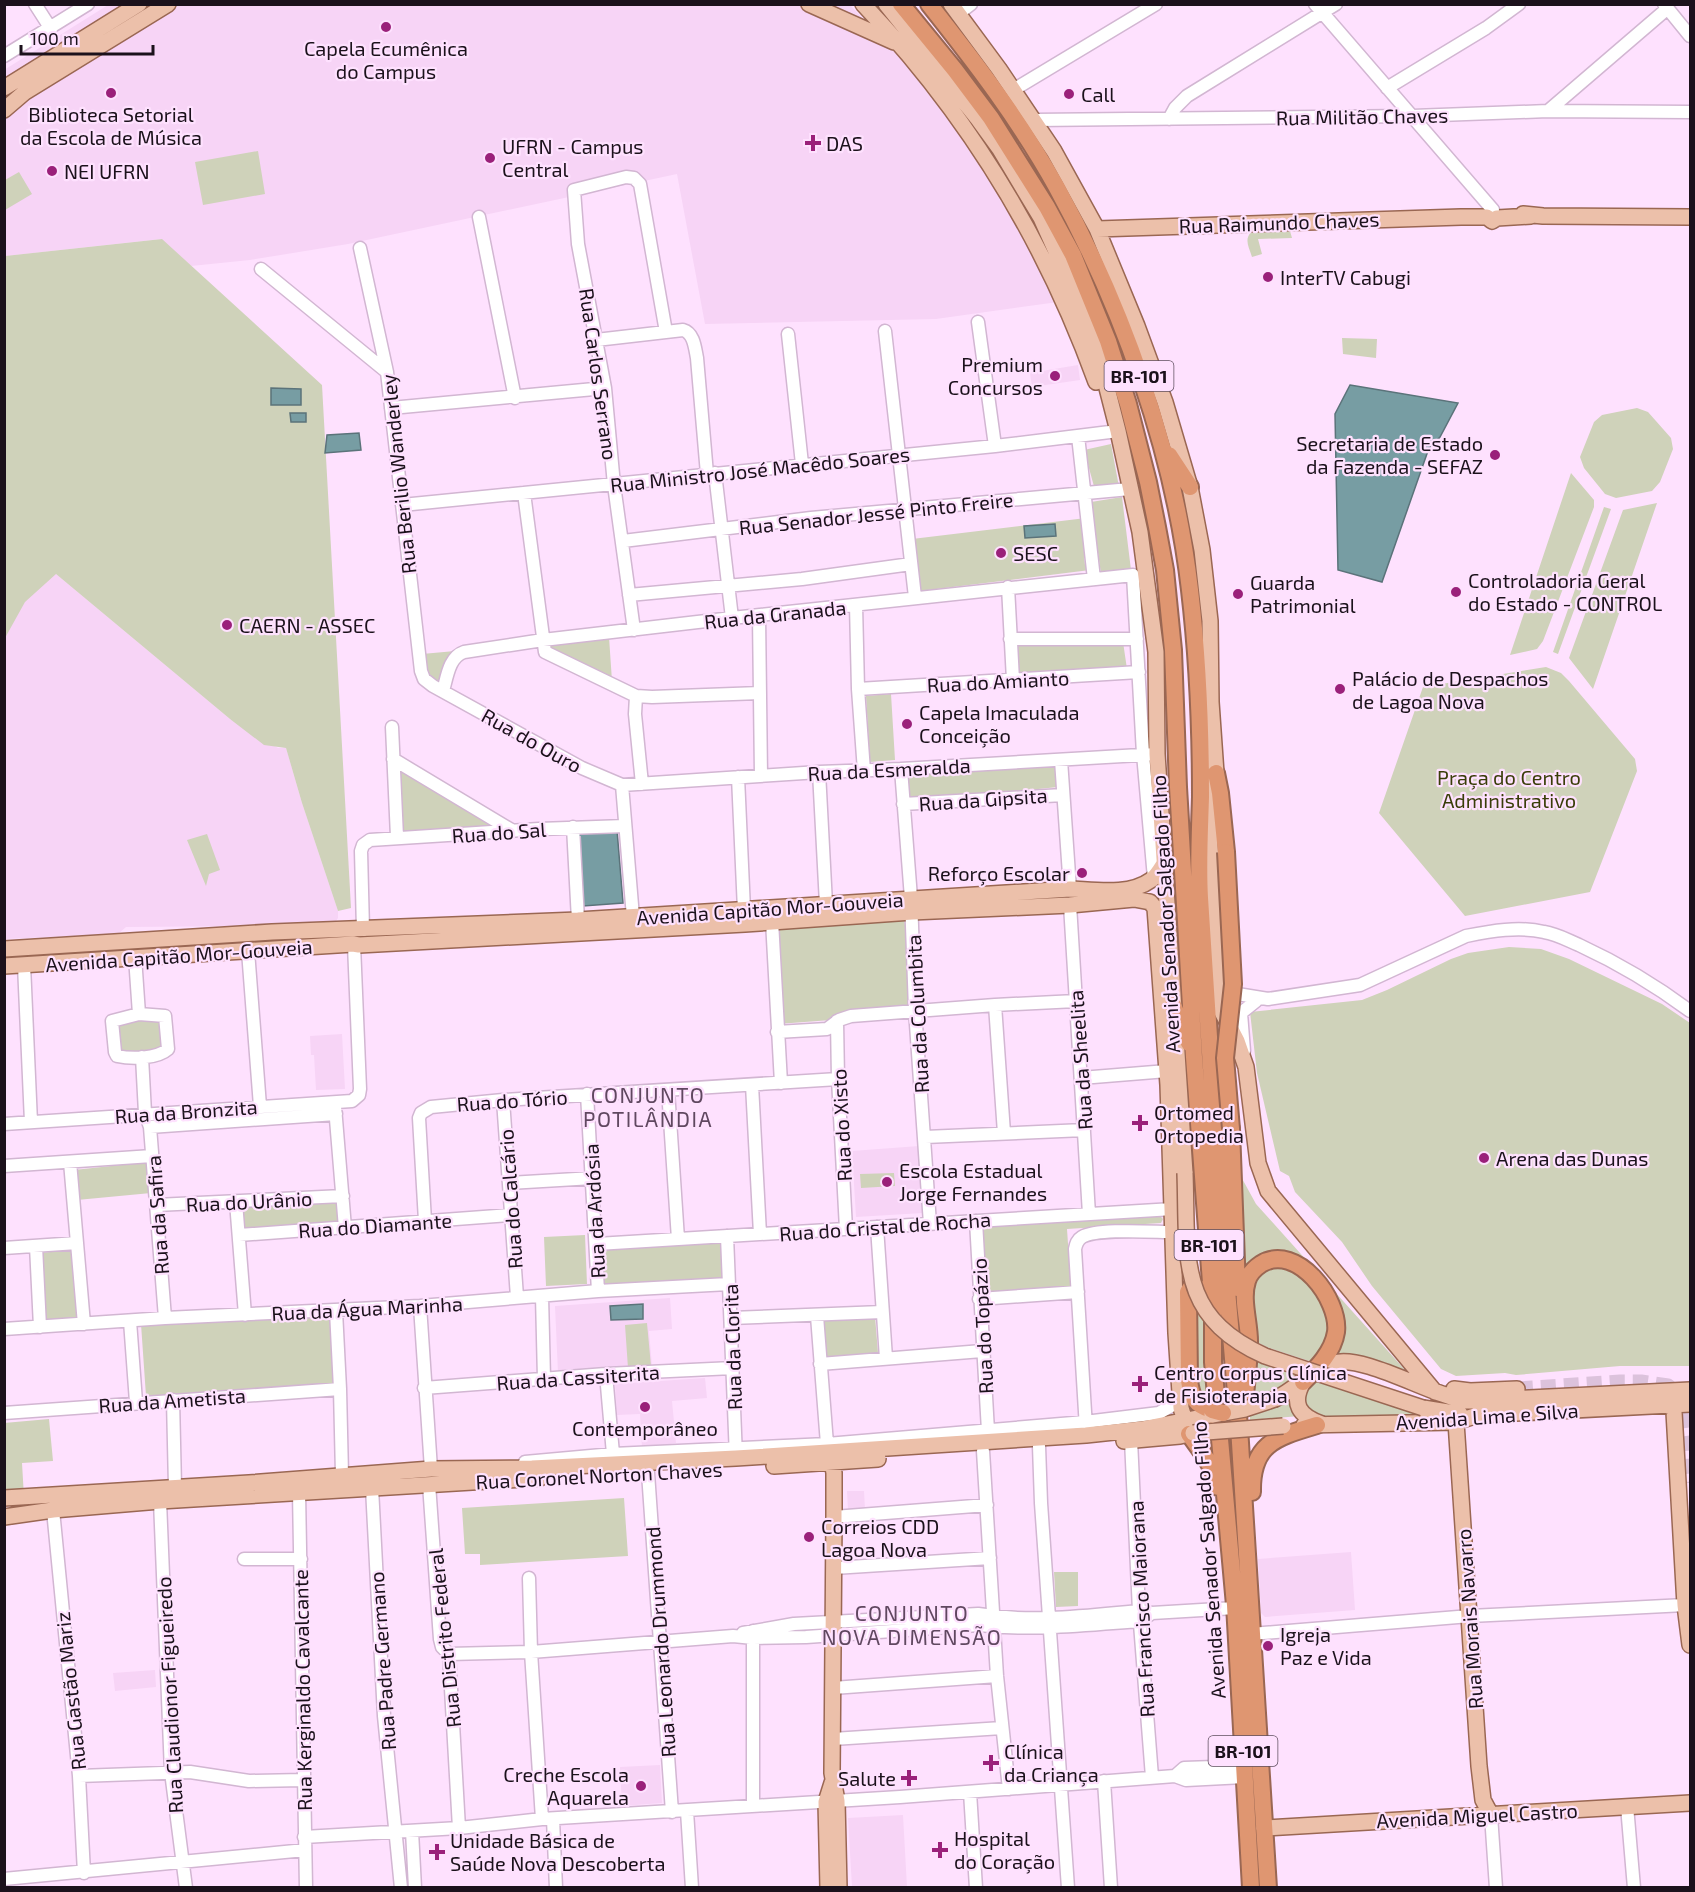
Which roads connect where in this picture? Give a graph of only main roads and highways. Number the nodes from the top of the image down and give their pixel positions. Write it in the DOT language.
graph roads {
  1 [pos="139,4"];
  2 [pos="168,4"];
  3 [pos="809,4"];
  4 [pos="863,4"];
  5 [pos="886,4"];
  6 [pos="901,4"];
  7 [pos="929,4"];
  8 [pos="954,9"];
  9 [pos="899,45"];
  10 [pos="4,88"];
  11 [pos="4,110"];
  12 [pos="1690,208"];
  13 [pos="1690,217"];
  14 [pos="1668,218"];
  15 [pos="1690,225"];
  16 [pos="1097,229"];
  17 [pos="1115,431"];
  18 [pos="1162,446"];
  19 [pos="1190,487"];
  20 [pos="1216,773"];
  21 [pos="1201,798"];
  22 [pos="1210,844"];
  23 [pos="1165,862"];
  24 [pos="911,905"];
  25 [pos="523,929"];
  26 [pos="358,940"];
  27 [pos="4,948"];
  28 [pos="4,966"];
  29 [pos="1173,1005"];
  30 [pos="1194,1057"];
  31 [pos="1171,1076"];
  32 [pos="1213,1309"];
  33 [pos="1407,1357"];
  34 [pos="1303,1382"];
  35 [pos="1518,1389"];
  36 [pos="1690,1390"];
  37 [pos="1435,1392"];
  38 [pos="1275,1399"];
  39 [pos="1664,1404"];
  40 [pos="1690,1404"];
  41 [pos="1216,1412"];
  42 [pos="1478,1415"];
  43 [pos="1456,1422"];
  44 [pos="1320,1425"];
  45 [pos="1239,1427"];
  46 [pos="1188,1429"];
  47 [pos="1240,1445"];
  48 [pos="830,1453"];
  49 [pos="430,1476"];
  50 [pos="391,1479"];
  51 [pos="249,1489"];
  52 [pos="4,1498"];
  53 [pos="4,1517"];
  54 [pos="1240,1608"];
  55 [pos="1690,1645"];
  56 [pos="832,1801"];
  57 [pos="1690,1803"];
  58 [pos="1491,1815"];
  59 [pos="1264,1828"];
  60 [pos="828,1887"];
  61 [pos="839,1887"];
  62 [pos="1251,1887"];
  63 [pos="1268,1887"];
  1 -- 10 [label="main road"];
  2 -- 11 [label="main road"];
  3 -- 9 [label="main road"];
  4 -- 9 [label="main road"];
  5 -- 17 [label="main road, Avenida Senador Salgado Filho"];
  6 -- 30 [label="highway, Avenida Senador Salgado Filho / BR-101"];
  7 -- 18 [label="highway, Avenida Senador Salgado Filho / BR-101"];
  8 -- 16 [label="main road"];
  9 -- 17 [label="main road"];
  12 -- 14 [label="main road"];
  13 -- 14 [label="main road"];
  14 -- 15 [label="main road"];
  14 -- 16 [label="main road, Rua Raimundo Chaves"];
  16 -- 19 [label="main road"];
  17 -- 23 [label="main road, Avenida Senador Salgado Filho"];
  18 -- 19 [label="highway"];
  18 -- 21 [label="highway, Avenida Senador Salgado Filho / BR-101"];
  19 -- 20 [label="main road"];
  20 -- 22 [label="main road"];
  20 -- 45 [label="highway, bridge"];
  21 -- 22 [label="highway"];
  21 -- 45 [label="highway, Avenida Senador Salgado Filho / BR-101"];
  22 -- 33 [label="main road"];
  23 -- 24 [label="main road, Avenida Capitão Mor-Gouveia"];
  23 -- 29 [label="main road, Avenida Senador Salgado Filho"];
  24 -- 25 [label="main road"];
  24 -- 25 [label="main road, Avenida Capitão Mor-Gouveia"];
  24 -- 31 [label="main road, Avenida Senador Salgado Filho"];
  25 -- 26 [label="main road, Avenida Capitão Mor-Gouveia"];
  26 -- 27 [label="main road"];
  26 -- 28 [label="main road, Avenida Capitão Mor-Gouveia"];
  29 -- 30 [label="highway"];
  29 -- 31 [label="main road, Avenida Senador Salgado Filho"];
  30 -- 32 [label="highway, Avenida Senador Salgado Filho / BR-101"];
  31 -- 42 [label="main road, bridge"];
  31 -- 46 [label="main road, Avenida Senador Salgado Filho"];
  32 -- 41 [label="highway"];
  32 -- 54 [label="highway, Avenida Senador Salgado Filho / BR-101"];
  33 -- 35 [label="main road"];
  33 -- 37 [label="main road"];
  34 -- 37 [label="main road, Avenida Lima e Silva"];
  34 -- 38 [label="main road, Avenida Lima e Silva"];
  34 -- 44 [label="main road"];
  34 -- 47 [label="highway"];
  36 -- 37 [label="main road, Avenida Lima e Silva"];
  38 -- 41 [label="main road, Rua Coronel Norton Chaves, bridge"];
  39 -- 40 [label="main road, Avenida Lima e Silva"];
  39 -- 42 [label="main road, Avenida Lima e Silva"];
  39 -- 55 [label="main road"];
  41 -- 46 [label="main road, Rua Coronel Norton Chaves"];
  42 -- 43 [label="main road, Avenida Lima e Silva"];
  43 -- 44 [label="main road, Avenida Lima e Silva"];
  43 -- 58 [label="main road, Rua Morais Navarro"];
  44 -- 46 [label="main road, Avenida Lima e Silva, bridge"];
  44 -- 54 [label="highway"];
  45 -- 47 [label="highway, Avenida Senador Salgado Filho / BR-101"];
  46 -- 48 [label="main road, Rua Coronel Norton Chaves"];
  46 -- 48 [label="main road, Rua Coronel Norton Chaves"];
  46 -- 54 [label="highway"];
  47 -- 54 [label="highway, Avenida Senador Salgado Filho / BR-101"];
  48 -- 49 [label="main road, Rua Coronel Norton Chaves"];
  48 -- 49 [label="main road, Rua Coronel Norton Chaves"];
  48 -- 56 [label="main road"];
  49 -- 50 [label="main road, Rua Coronel Norton Chaves"];
  50 -- 51 [label="main road, Rua Coronel Norton Chaves"];
  50 -- 51 [label="main road, Rua Coronel Norton Chaves"];
  51 -- 52 [label="main road, Rua Coronel Norton Chaves"];
  51 -- 53 [label="main road, Rua Coronel Norton Chaves"];
  54 -- 59 [label="highway, Avenida Senador Salgado Filho / BR-101"];
  54 -- 62 [label="highway, Avenida Senador Salgado Filho / BR-101"];
  56 -- 60 [label="main road"];
  56 -- 61 [label="main road"];
  57 -- 58 [label="main road, Avenida Miguel Castro"];
  58 -- 59 [label="main road, Avenida Miguel Castro"];
  59 -- 63 [label="highway, Avenida Senador Salgado Filho / BR-101"];
}
